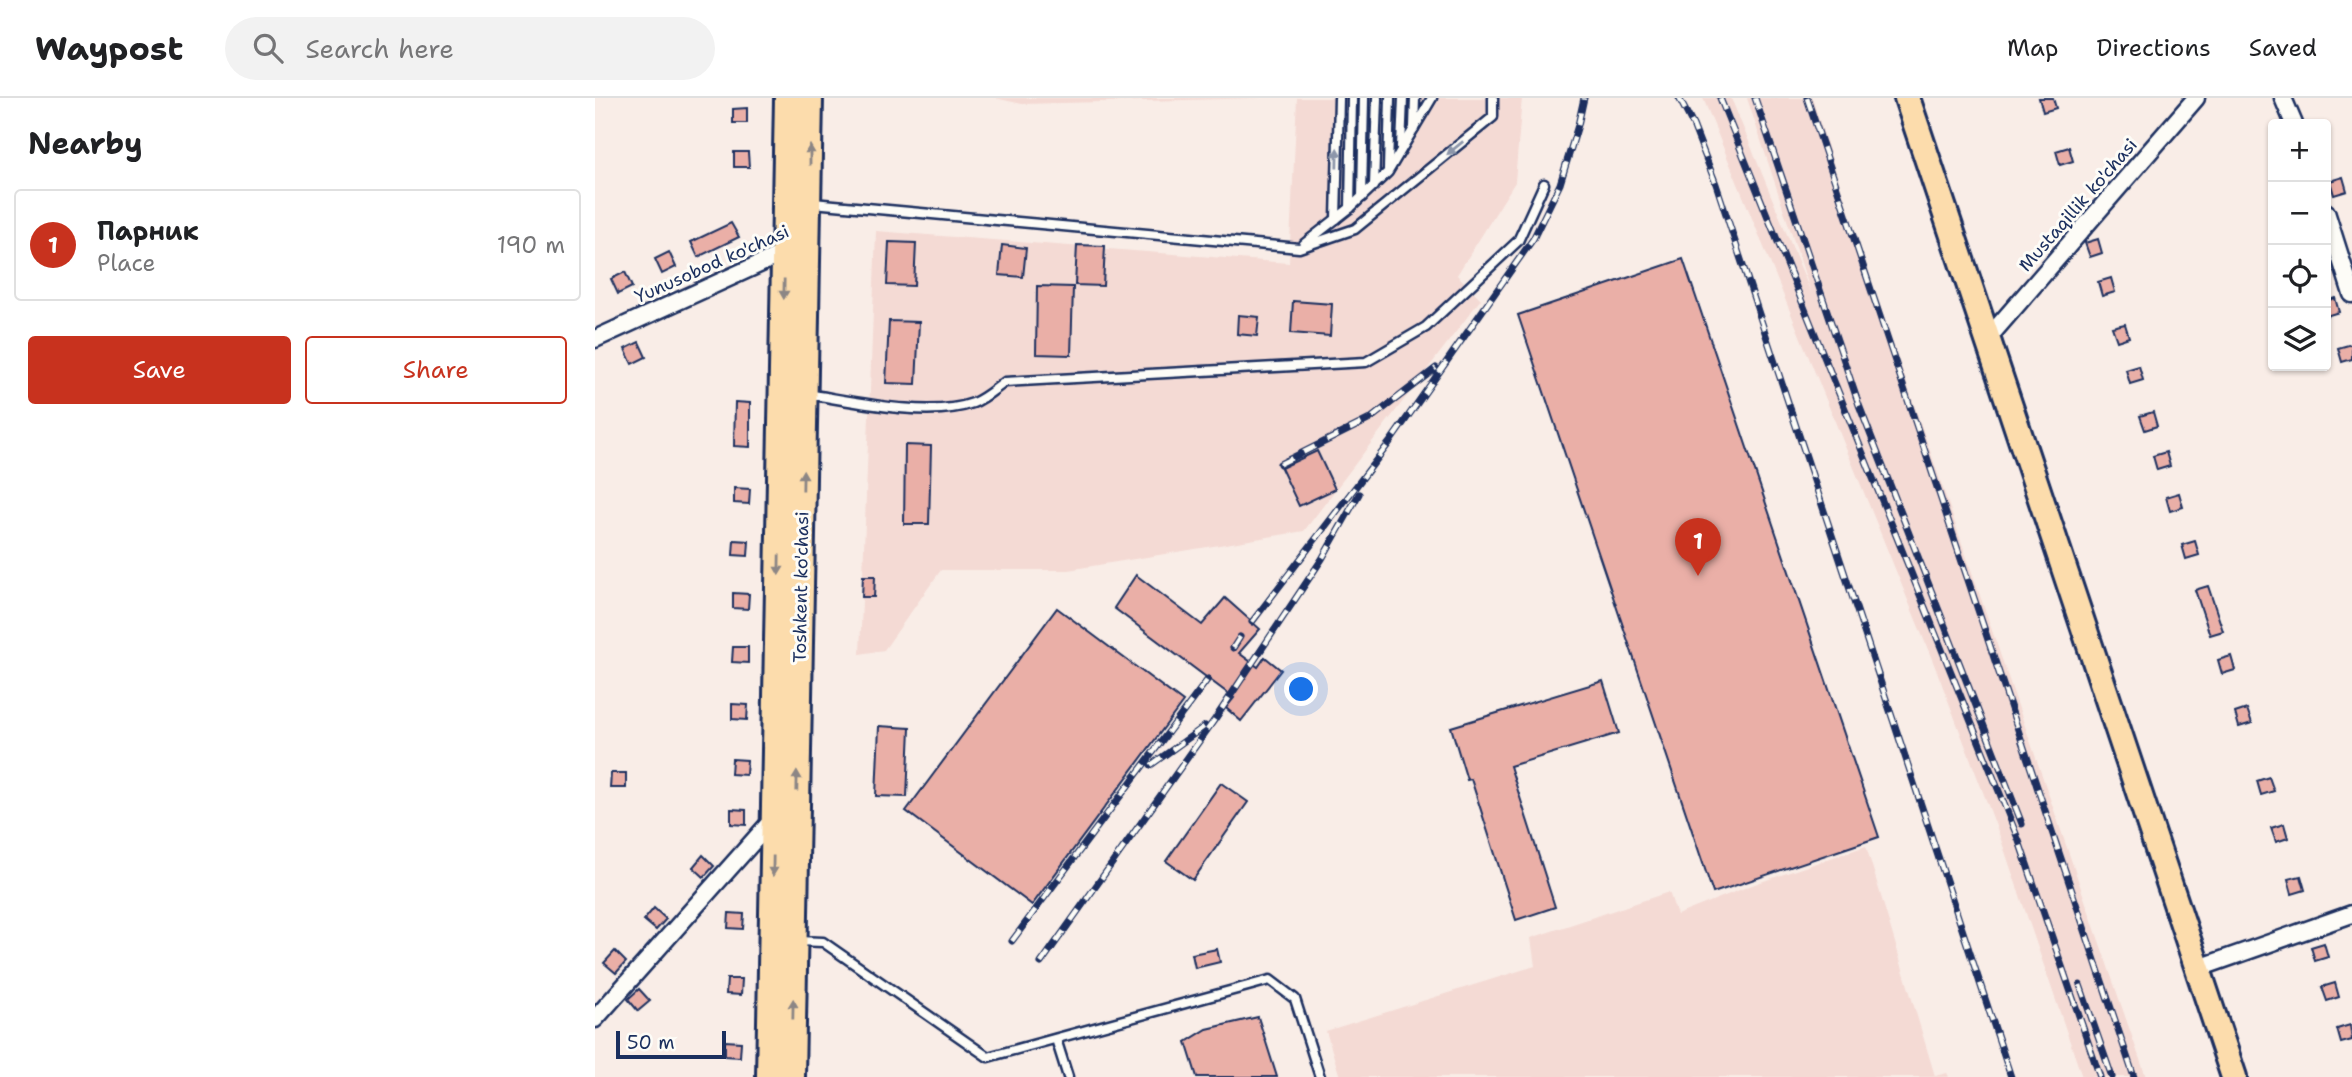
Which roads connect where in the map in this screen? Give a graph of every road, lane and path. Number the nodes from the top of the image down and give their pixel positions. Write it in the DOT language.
graph roads {
  1 [pos="787,98"];
  2 [pos="810,98"];
  3 [pos="1339,98"];
  4 [pos="1352,98"];
  5 [pos="1364,98"];
  6 [pos="1377,98"];
  7 [pos="1390,98"];
  8 [pos="1403,98"];
  9 [pos="1415,98"];
  10 [pos="1493,98"];
  11 [pos="1907,98"];
  12 [pos="2196,98"];
  13 [pos="2283,98"];
  14 [pos="1429,100"];
  15 [pos="2292,119"];
  16 [pos="1413,131"];
  17 [pos="1401,150"];
  18 [pos="1388,172"];
  19 [pos="1544,184"];
  20 [pos="1374,186"];
  21 [pos="1362,197"];
  22 [pos="810,203"];
  23 [pos="1350,208"];
  24 [pos="1336,219"];
  25 [pos="2331,228"];
  26 [pos="1299,247"];
  27 [pos="796,248"];
  28 [pos="2352,294"];
  29 [pos="1988,338"];
  30 [pos="595,339"];
  31 [pos="804,394"];
  32 [pos="775,818"];
  33 [pos="2352,914"];
  34 [pos="794,941"];
  35 [pos="2199,968"];
  36 [pos="595,1019"];
  37 [pos="1056,1040"];
  38 [pos="769,1077"];
  39 [pos="792,1077"];
  40 [pos="1068,1077"];
  41 [pos="1320,1077"];
  42 [pos="2234,1077"];
  1 -- 27 [label="main road, Toshkent ko'chasi"];
  22 -- 2 [label="main road, Toshkent ko'chasi, one-way"];
  24 -- 3 [label="lane, one-way"];
  4 -- 23 [label="lane"];
  5 -- 21 [label="lane"];
  6 -- 20 [label="lane"];
  7 -- 18 [label="lane"];
  8 -- 17 [label="lane"];
  9 -- 16 [label="lane"];
  10 -- 26 [label="lane, one-way"];
  11 -- 29 [label="main road"];
  12 -- 29 [label="street, Mustaqillik ko'chasi"];
  13 -- 15 [label="street"];
  14 -- 16 [label="lane"];
  16 -- 17 [label="lane"];
  17 -- 18 [label="lane"];
  18 -- 20 [label="lane"];
  19 -- 31 [label="lane"];
  20 -- 21 [label="lane"];
  21 -- 23 [label="lane"];
  22 -- 26 [label="lane"];
  22 -- 27 [label="main road, Toshkent ko'chasi"];
  23 -- 24 [label="lane"];
  24 -- 26 [label="lane"];
  25 -- 28 [label="street"];
  27 -- 30 [label="street, Yunusobod ko'chasi"];
  27 -- 31 [label="main road, Toshkent ko'chasi"];
  27 -- 32 [label="main road, Toshkent ko'chasi, one-way"];
  29 -- 35 [label="main road"];
  34 -- 31 [label="main road, Toshkent ko'chasi, one-way"];
  32 -- 36 [label="street"];
  32 -- 38 [label="main road, Toshkent ko'chasi, one-way"];
  33 -- 35 [label="street"];
  34 -- 37 [label="lane"];
  39 -- 34 [label="main road, Toshkent ko'chasi, one-way"];
  35 -- 42 [label="main road"];
  37 -- 40 [label="lane"];
  37 -- 41 [label="lane"];
}
